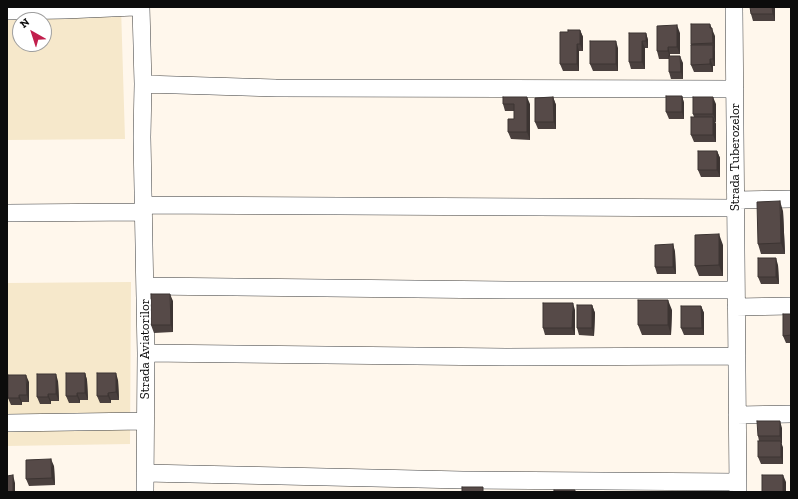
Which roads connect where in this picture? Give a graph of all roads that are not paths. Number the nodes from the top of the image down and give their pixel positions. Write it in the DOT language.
graph roads {
  1 [pos="135,7"];
  2 [pos="141,7"];
  3 [pos="734,7"];
  4 [pos="7,11"];
  5 [pos="143,84"];
  6 [pos="735,89"];
  7 [pos="791,199"];
  8 [pos="736,204"];
  9 [pos="143,209"];
  10 [pos="7,213"];
  11 [pos="145,286"];
  12 [pos="736,290"];
  13 [pos="791,306"];
  14 [pos="736,307"];
  15 [pos="146,353"];
  16 [pos="737,356"];
  17 [pos="791,414"];
  18 [pos="737,415"];
  19 [pos="145,421"];
  20 [pos="7,423"];
  21 [pos="145,474"];
  22 [pos="738,487"];
  23 [pos="145,492"];
  1 -- 4 [label="street"];
  2 -- 5 [label="street, Strada Aviatorilor"];
  3 -- 6 [label="street, Strada Tuberozelor"];
  5 -- 6 [label="street"];
  5 -- 9 [label="street, Strada Aviatorilor"];
  6 -- 8 [label="street, Strada Tuberozelor"];
  7 -- 8 [label="street"];
  8 -- 9 [label="street"];
  8 -- 12 [label="street, Strada Tuberozelor"];
  9 -- 10 [label="street"];
  9 -- 11 [label="street, Strada Aviatorilor"];
  11 -- 12 [label="street"];
  11 -- 15 [label="street, Strada Aviatorilor"];
  12 -- 14 [label="street, Strada Tuberozelor"];
  13 -- 14 [label="street"];
  14 -- 16 [label="street, Strada Tuberozelor"];
  15 -- 16 [label="street"];
  15 -- 19 [label="street, Strada Aviatorilor"];
  16 -- 18 [label="street, Strada Tuberozelor"];
  17 -- 18 [label="street"];
  18 -- 22 [label="street, Strada Tuberozelor"];
  19 -- 20 [label="street"];
  19 -- 21 [label="street, Strada Aviatorilor"];
  21 -- 22 [label="street"];
  21 -- 23 [label="street, Strada Aviatorilor"];
}
